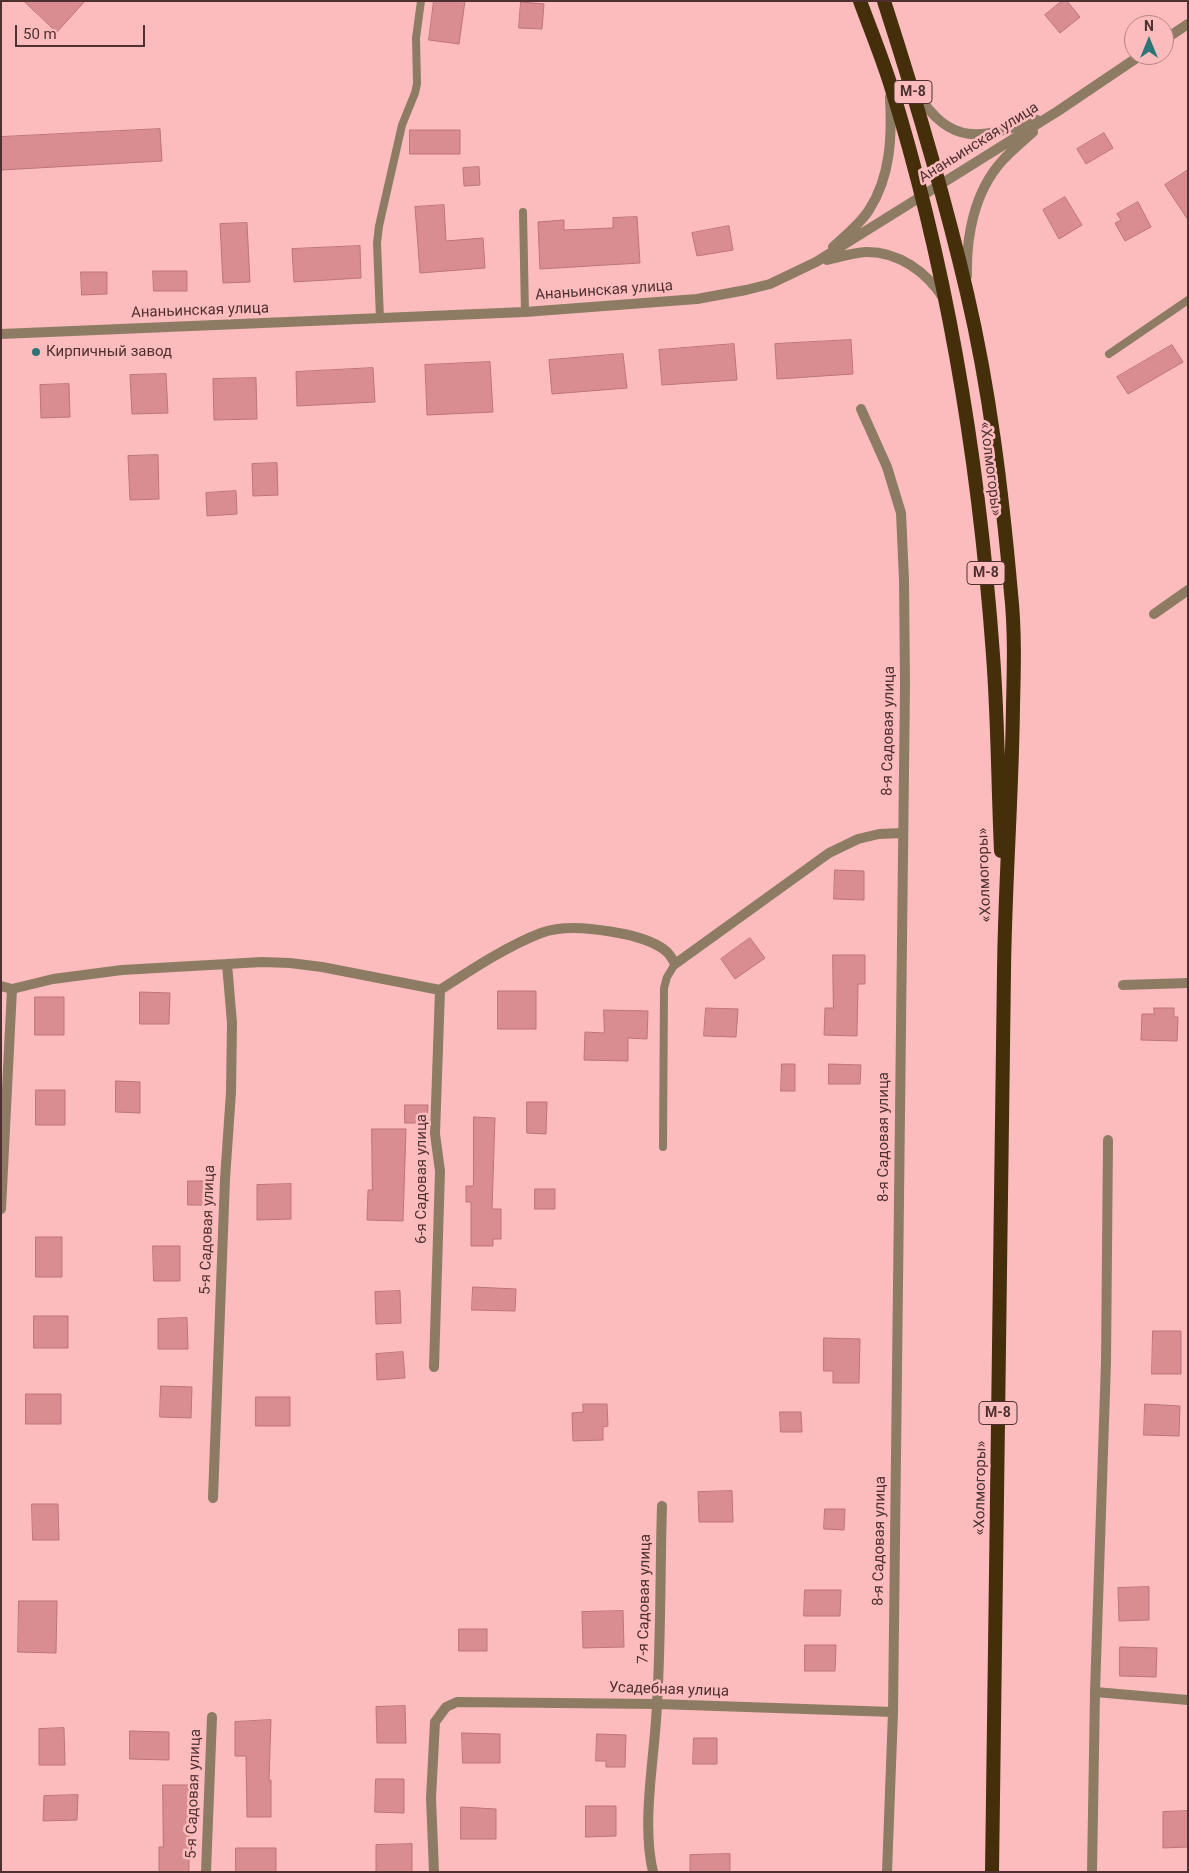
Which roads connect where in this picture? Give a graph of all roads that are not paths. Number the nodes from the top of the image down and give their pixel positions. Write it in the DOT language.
graph roads {
  1 [pos="421,1"];
  2 [pos="860,1"];
  3 [pos="884,1"];
  4 [pos="1188,24"];
  5 [pos="1174,33"];
  6 [pos="1127,65"];
  7 [pos="889,81"];
  8 [pos="911,85"];
  9 [pos="1052,115"];
  10 [pos="940,185"];
  11 [pos="921,196"];
  12 [pos="523,212"];
  13 [pos="816,262"];
  14 [pos="968,296"];
  15 [pos="1188,300"];
  16 [pos="948,305"];
  17 [pos="525,312"];
  18 [pos="380,319"];
  19 [pos="1,334"];
  20 [pos="1109,354"];
  21 [pos="861,409"];
  22 [pos="1188,590"];
  23 [pos="1154,614"];
  24 [pos="902,832"];
  25 [pos="1004,954"];
  26 [pos="227,964"];
  27 [pos="675,964"];
  28 [pos="1188,983"];
  29 [pos="1123,985"];
  30 [pos="6,988"];
  31 [pos="440,990"];
  32 [pos="1108,1140"];
  33 [pos="662,1147"];
  34 [pos="1,1209"];
  35 [pos="434,1367"];
  36 [pos="213,1498"];
  37 [pos="662,1506"];
  38 [pos="1096,1692"];
  39 [pos="1188,1700"];
  40 [pos="658,1704"];
  41 [pos="893,1712"];
  42 [pos="212,1717"];
  43 [pos="206,1872"];
  44 [pos="434,1872"];
  45 [pos="653,1872"];
  46 [pos="887,1872"];
  47 [pos="992,1872"];
  48 [pos="1092,1872"];
  1 -- 18 [label="lane"];
  2 -- 7 [label="highway, «Холмогоры» / М-8"];
  3 -- 8 [label="highway, «Холмогоры» / М-8"];
  4 -- 5 [label="street"];
  6 -- 9 [label="street, Ананьинская улица"];
  7 -- 11 [label="highway, «Холмогоры» / М-8"];
  7 -- 13 [label="street"];
  8 -- 9 [label="street"];
  8 -- 10 [label="highway, «Холмогоры» / М-8"];
  9 -- 10 [label="street, Ананьинская улица"];
  9 -- 14 [label="street"];
  10 -- 11 [label="street, Ананьинская улица"];
  10 -- 14 [label="highway, «Холмогоры» / М-8"];
  11 -- 13 [label="street, Ананьинская улица"];
  11 -- 16 [label="highway, «Холмогоры» / М-8"];
  12 -- 17 [label="lane"];
  13 -- 16 [label="street"];
  13 -- 17 [label="street, Ананьинская улица"];
  14 -- 25 [label="highway, «Холмогоры» / М-8"];
  15 -- 20 [label="lane"];
  16 -- 25 [label="highway, «Холмогоры» / М-8"];
  17 -- 18 [label="street, Ананьинская улица"];
  18 -- 19 [label="street, Ананьинская улица"];
  21 -- 24 [label="street, 8-я Садовая улица"];
  22 -- 23 [label="street"];
  24 -- 27 [label="street"];
  24 -- 41 [label="street, 8-я Садовая улица"];
  25 -- 47 [label="highway, «Холмогоры» / М-8"];
  26 -- 30 [label="street"];
  26 -- 31 [label="street"];
  26 -- 36 [label="street, 5-я Садовая улица"];
  27 -- 31 [label="street"];
  27 -- 33 [label="lane"];
  28 -- 29 [label="street"];
  30 -- 34 [label="street"];
  31 -- 35 [label="street, 6-я Садовая улица"];
  32 -- 38 [label="street"];
  37 -- 40 [label="street, 7-я Садовая улица"];
  38 -- 39 [label="street"];
  38 -- 48 [label="street"];
  40 -- 41 [label="street, Усадебная улица"];
  40 -- 44 [label="street, Усадебная улица"];
  40 -- 45 [label="street, 7-я Садовая улица"];
  41 -- 46 [label="street, 8-я Садовая улица"];
  42 -- 43 [label="street, 5-я Садовая улица"];
}
